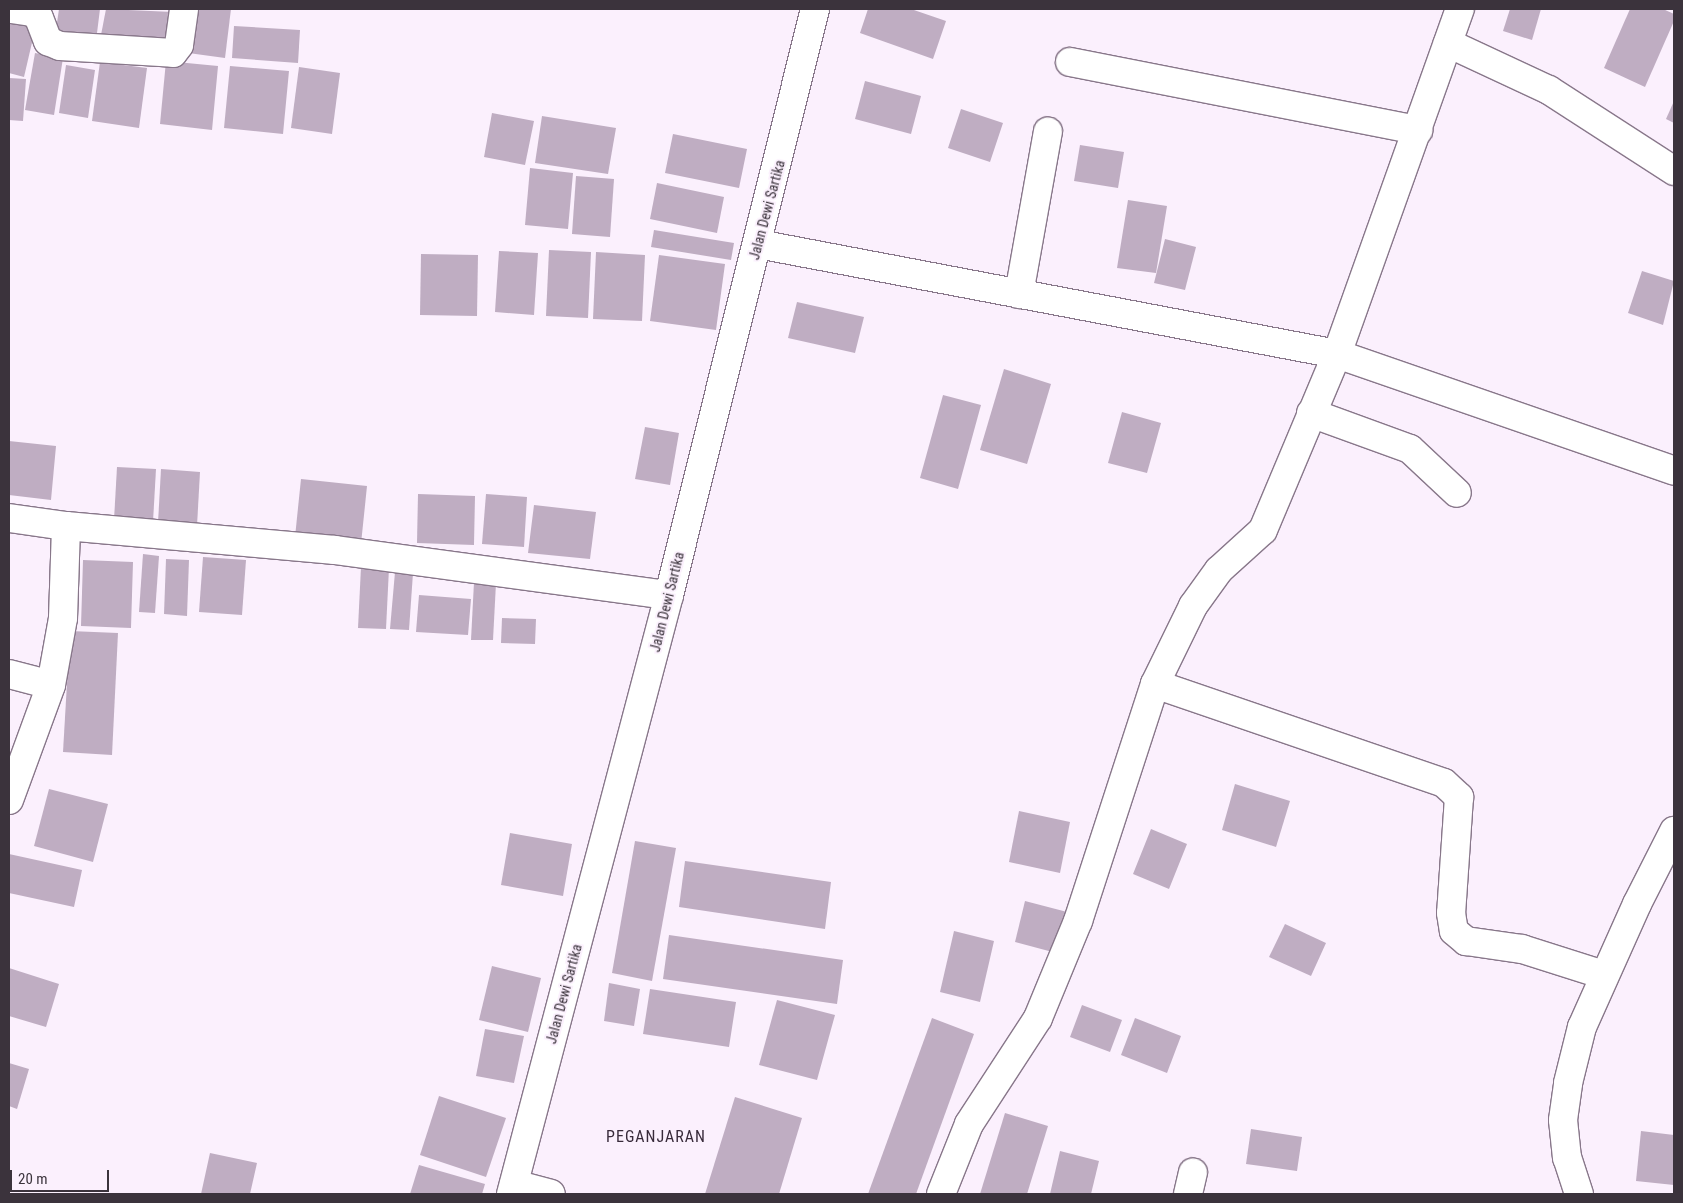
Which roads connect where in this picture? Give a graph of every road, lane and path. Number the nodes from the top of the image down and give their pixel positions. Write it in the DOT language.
graph roads {
  1 [pos="11,9"];
  2 [pos="184,9"];
  3 [pos="815,9"];
  4 [pos="1460,9"];
  5 [pos="1448,43"];
  6 [pos="1070,62"];
  7 [pos="1418,130"];
  8 [pos="1048,132"];
  9 [pos="1674,171"];
  10 [pos="758,244"];
  11 [pos="1019,294"];
  12 [pos="1337,354"];
  13 [pos="1311,413"];
  14 [pos="1674,471"];
  15 [pos="1457,492"];
  16 [pos="9,518"];
  17 [pos="66,526"];
  18 [pos="669,595"];
  19 [pos="9,674"];
  20 [pos="1155,684"];
  21 [pos="51,685"];
  22 [pos="9,800"];
  23 [pos="1674,831"];
  24 [pos="1604,975"];
  25 [pos="513,1189"];
  26 [pos="551,1194"];
  27 [pos="941,1194"];
  28 [pos="1579,1194"];
  1 -- 2 [label="street"];
  3 -- 10 [label="street, Jalan Dewi Sartika"];
  4 -- 5 [label="street"];
  5 -- 7 [label="street"];
  5 -- 9 [label="street"];
  6 -- 7 [label="street"];
  7 -- 12 [label="street"];
  8 -- 11 [label="street"];
  10 -- 11 [label="street"];
  10 -- 18 [label="street, Jalan Dewi Sartika"];
  11 -- 12 [label="street"];
  12 -- 13 [label="street"];
  12 -- 14 [label="street"];
  13 -- 15 [label="street"];
  13 -- 20 [label="street"];
  16 -- 17 [label="street"];
  17 -- 18 [label="street"];
  17 -- 21 [label="street"];
  18 -- 25 [label="street, Jalan Dewi Sartika"];
  19 -- 21 [label="street"];
  20 -- 24 [label="street"];
  20 -- 27 [label="street"];
  21 -- 22 [label="street"];
  23 -- 24 [label="street"];
  24 -- 28 [label="street"];
  25 -- 26 [label="street"];
}
